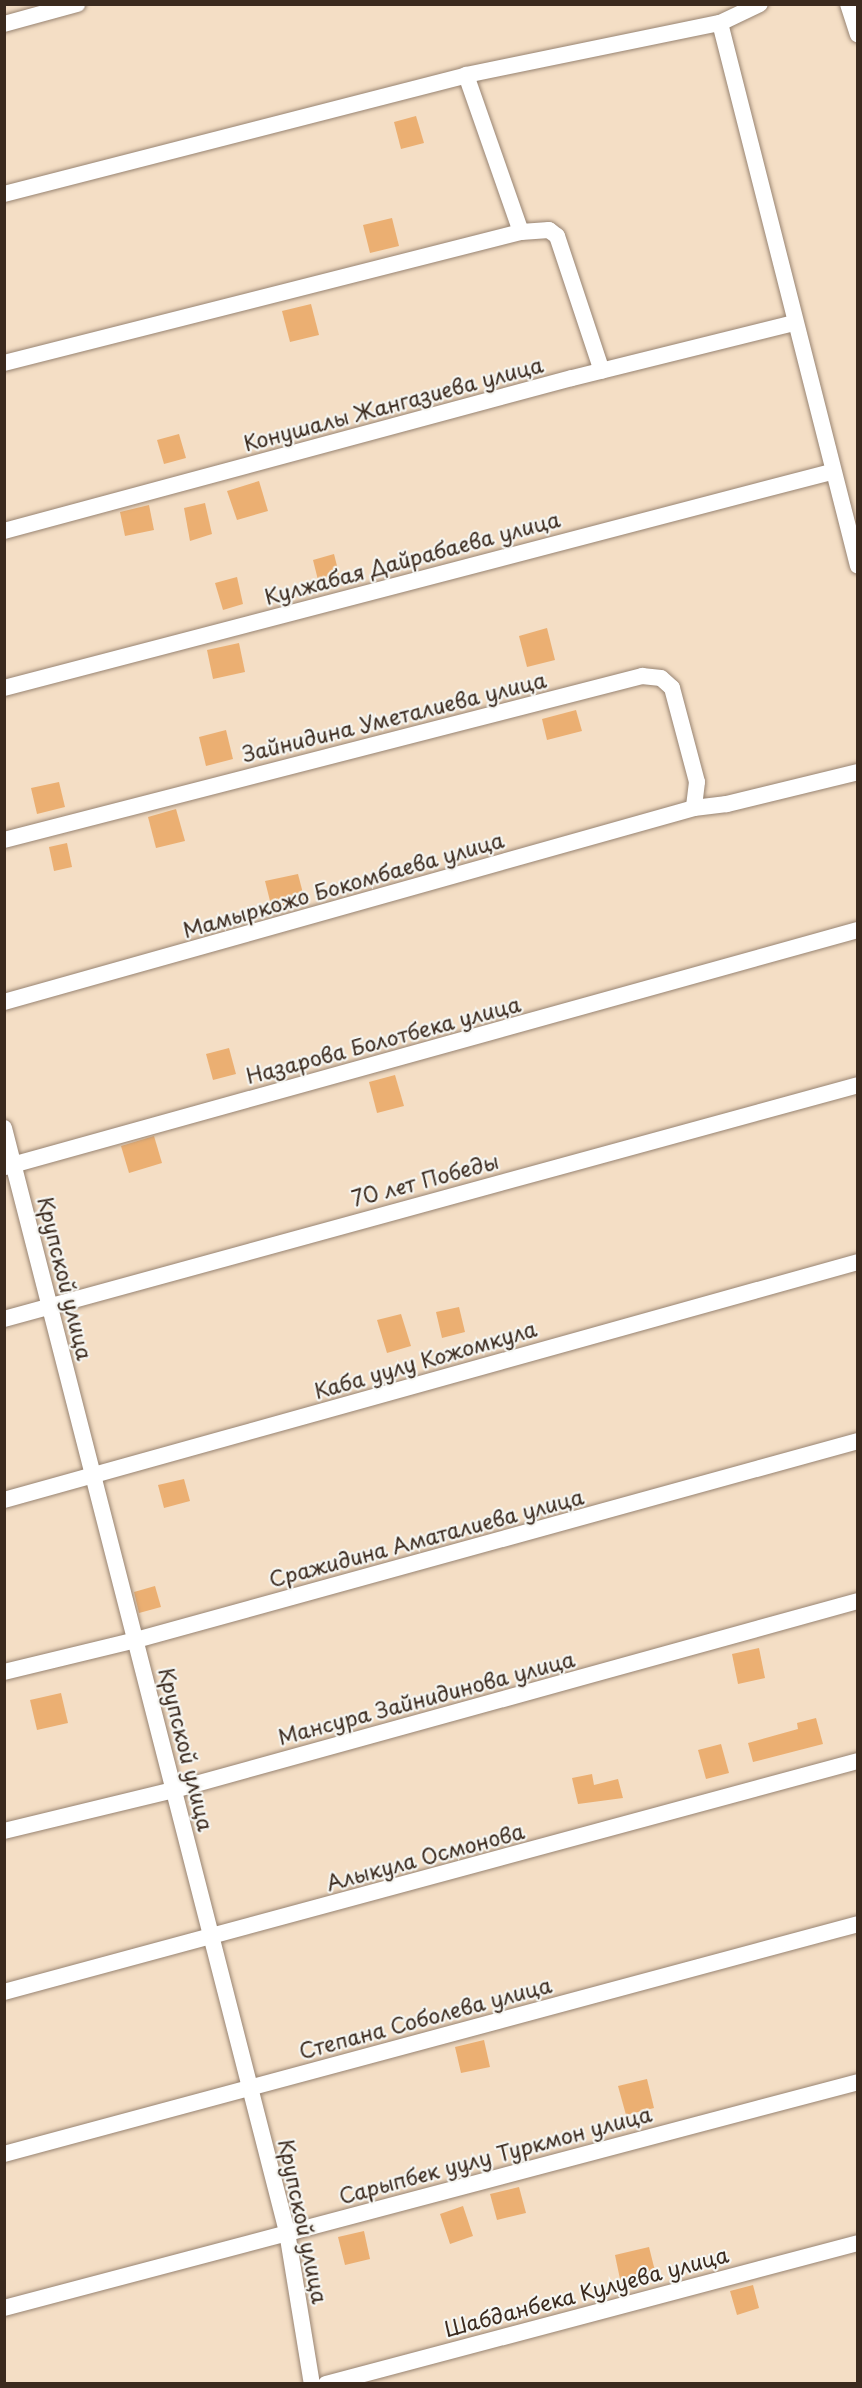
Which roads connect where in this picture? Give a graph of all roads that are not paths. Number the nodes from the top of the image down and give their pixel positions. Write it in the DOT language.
graph roads {
  1 [pos="76,4"];
  2 [pos="760,4"];
  3 [pos="848,4"];
  4 [pos="720,23"];
  5 [pos="4,24"];
  6 [pos="858,34"];
  7 [pos="466,75"];
  8 [pos="4,194"];
  9 [pos="521,232"];
  10 [pos="794,323"];
  11 [pos="4,363"];
  12 [pos="602,370"];
  13 [pos="831,472"];
  14 [pos="4,531"];
  15 [pos="858,566"];
  16 [pos="4,688"];
  17 [pos="858,772"];
  18 [pos="694,808"];
  19 [pos="4,840"];
  20 [pos="858,930"];
  21 [pos="4,1002"];
  22 [pos="858,1085"];
  23 [pos="4,1128"];
  24 [pos="9,1166"];
  25 [pos="858,1262"];
  26 [pos="50,1306"];
  27 [pos="4,1319"];
  28 [pos="858,1441"];
  29 [pos="93,1476"];
  30 [pos="4,1500"];
  31 [pos="858,1601"];
  32 [pos="135,1640"];
  33 [pos="4,1672"];
  34 [pos="858,1761"];
  35 [pos="174,1790"];
  36 [pos="4,1831"];
  37 [pos="858,1924"];
  38 [pos="212,1938"];
  39 [pos="4,1992"];
  40 [pos="858,2082"];
  41 [pos="250,2088"];
  42 [pos="4,2154"];
  43 [pos="287,2232"];
  44 [pos="858,2243"];
  45 [pos="4,2308"];
  46 [pos="312,2384"];
  47 [pos="326,2384"];
  1 -- 5 [label="street"];
  2 -- 4 [label="street"];
  3 -- 6 [label="street"];
  4 -- 7 [label="street"];
  4 -- 10 [label="street"];
  7 -- 8 [label="street"];
  7 -- 9 [label="street"];
  9 -- 11 [label="street"];
  9 -- 12 [label="street"];
  10 -- 12 [label="street, Конушалы Жангазиева улица"];
  10 -- 13 [label="street"];
  12 -- 14 [label="street, Конушалы Жангазиева улица"];
  13 -- 15 [label="street"];
  13 -- 16 [label="street, Кулжабая Дайрабаева улица"];
  17 -- 18 [label="street, Мамыркожо Бокомбаева улица"];
  18 -- 19 [label="street, Зайнидина Уметалиева улица"];
  18 -- 21 [label="street, Мамыркожо Бокомбаева улица"];
  20 -- 24 [label="street, Назарова Болотбека улица"];
  22 -- 26 [label="street, 70 лет Победы"];
  23 -- 24 [label="street, Крупской улица"];
  24 -- 26 [label="street, Крупской улица"];
  25 -- 29 [label="street, Каба уулу Кожомкула"];
  26 -- 27 [label="street, 70 лет Победы"];
  26 -- 29 [label="street, Крупской улица"];
  28 -- 32 [label="street, Сражидина Аматалиева улица"];
  29 -- 30 [label="street, Каба уулу Кожомкула"];
  29 -- 32 [label="street, Крупской улица"];
  31 -- 35 [label="street, Мансура Зайнидинова улица"];
  32 -- 33 [label="street, Сражидина Аматалиева улица"];
  32 -- 35 [label="street, Крупской улица"];
  34 -- 38 [label="street, Алыкула Осмонова"];
  35 -- 36 [label="street, Мансура Зайнидинова улица"];
  35 -- 38 [label="street, Крупской улица"];
  37 -- 41 [label="street, Степана Соболева улица"];
  38 -- 39 [label="street, Алыкула Осмонова"];
  38 -- 41 [label="street, Крупской улица"];
  40 -- 43 [label="street, Сарыпбек уулу Туркмон улица"];
  41 -- 42 [label="street, Степана Соболева улица"];
  41 -- 43 [label="street, Крупской улица"];
  43 -- 45 [label="street, Сарыпбек уулу Туркмон улица"];
  43 -- 46 [label="street, Крупской улица"];
  44 -- 47 [label="street, Шабданбека Кулуева улица"];
}
